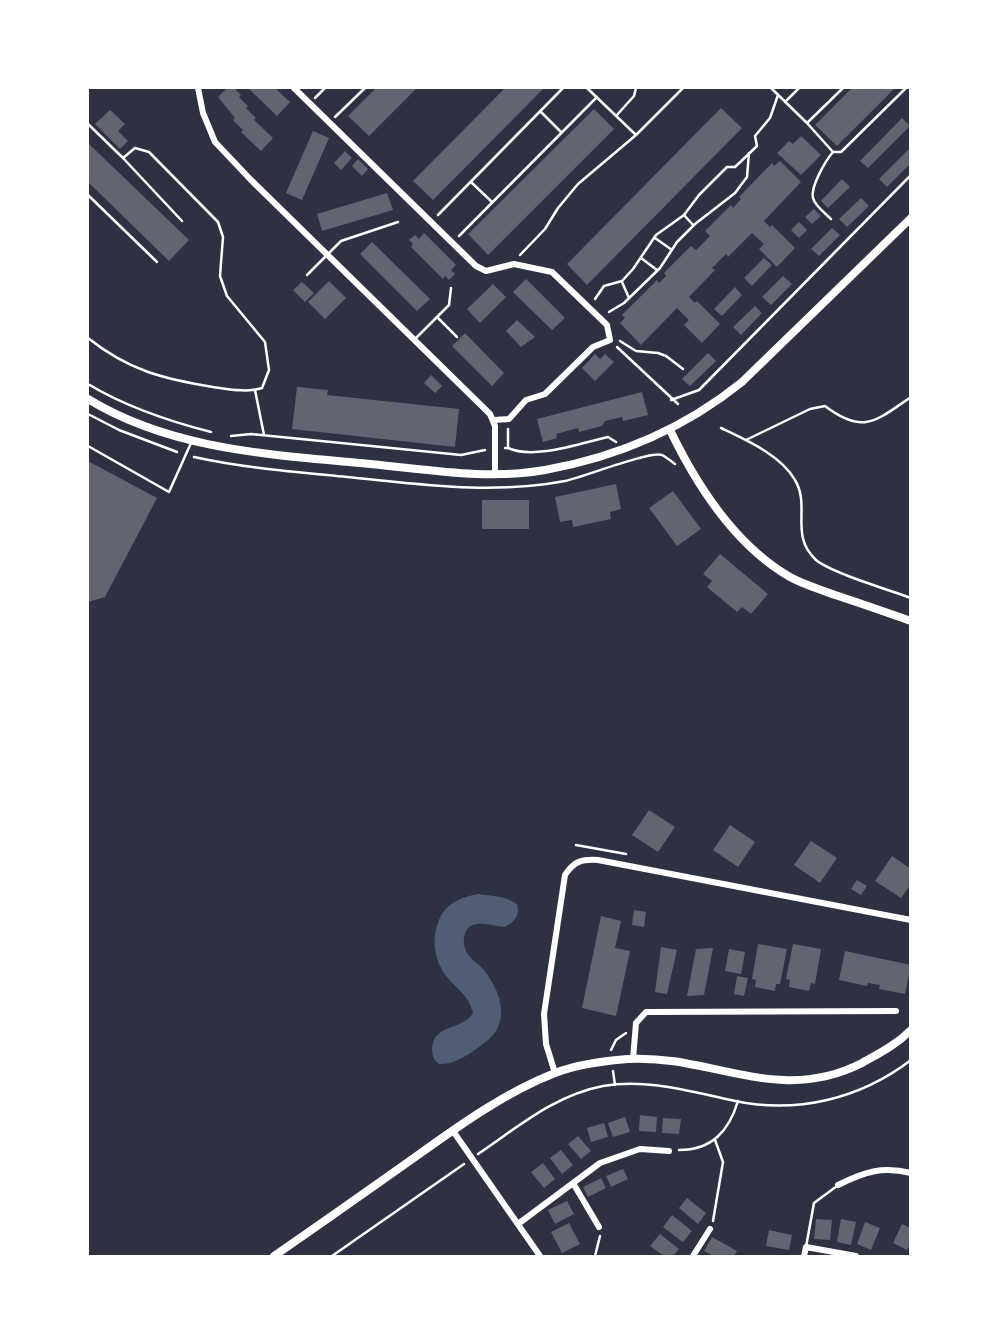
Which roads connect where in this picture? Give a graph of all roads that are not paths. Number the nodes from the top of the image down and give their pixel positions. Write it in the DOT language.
graph roads {
  1 [pos="198,88"];
  2 [pos="294,88"];
  3 [pos="911,218"];
  4 [pos="398,222"];
  5 [pos="327,255"];
  6 [pos="307,275"];
  7 [pos="451,288"];
  8 [pos="437,317"];
  9 [pos="457,337"];
  10 [pos="414,340"];
  11 [pos="88,399"];
  12 [pos="494,421"];
  13 [pos="670,430"];
  14 [pos="192,442"];
  15 [pos="88,446"];
  16 [pos="495,475"];
  17 [pos="911,621"];
  18 [pos="911,920"];
  19 [pos="897,1011"];
  20 [pos="911,1030"];
  21 [pos="633,1059"];
  22 [pos="555,1073"];
  23 [pos="453,1131"];
  24 [pos="669,1151"];
  25 [pos="911,1173"];
  26 [pos="573,1183"];
  27 [pos="838,1185"];
  28 [pos="518,1224"];
  29 [pos="599,1227"];
  30 [pos="709,1229"];
  31 [pos="806,1247"];
  32 [pos="275,1256"];
  33 [pos="540,1256"];
  34 [pos="693,1256"];
  35 [pos="804,1256"];
  36 [pos="856,1256"];
  1 -- 5 [label="street"];
  2 -- 12 [label="street"];
  3 -- 13 [label="street"];
  4 -- 5 [label="lane"];
  5 -- 6 [label="lane"];
  5 -- 10 [label="street"];
  7 -- 8 [label="lane"];
  8 -- 9 [label="lane"];
  8 -- 10 [label="lane"];
  10 -- 12 [label="street"];
  11 -- 14 [label="street"];
  12 -- 16 [label="street"];
  13 -- 16 [label="street"];
  13 -- 17 [label="street"];
  14 -- 15 [label="lane"];
  14 -- 16 [label="street"];
  18 -- 22 [label="street"];
  19 -- 21 [label="street"];
  20 -- 21 [label="street"];
  21 -- 22 [label="street"];
  22 -- 23 [label="street"];
  23 -- 28 [label="street"];
  23 -- 32 [label="street"];
  24 -- 26 [label="street"];
  25 -- 27 [label="street"];
  26 -- 28 [label="street"];
  26 -- 29 [label="street"];
  27 -- 31 [label="lane"];
  28 -- 33 [label="street"];
  30 -- 34 [label="street"];
  31 -- 35 [label="street"];
  31 -- 36 [label="street"];
}
